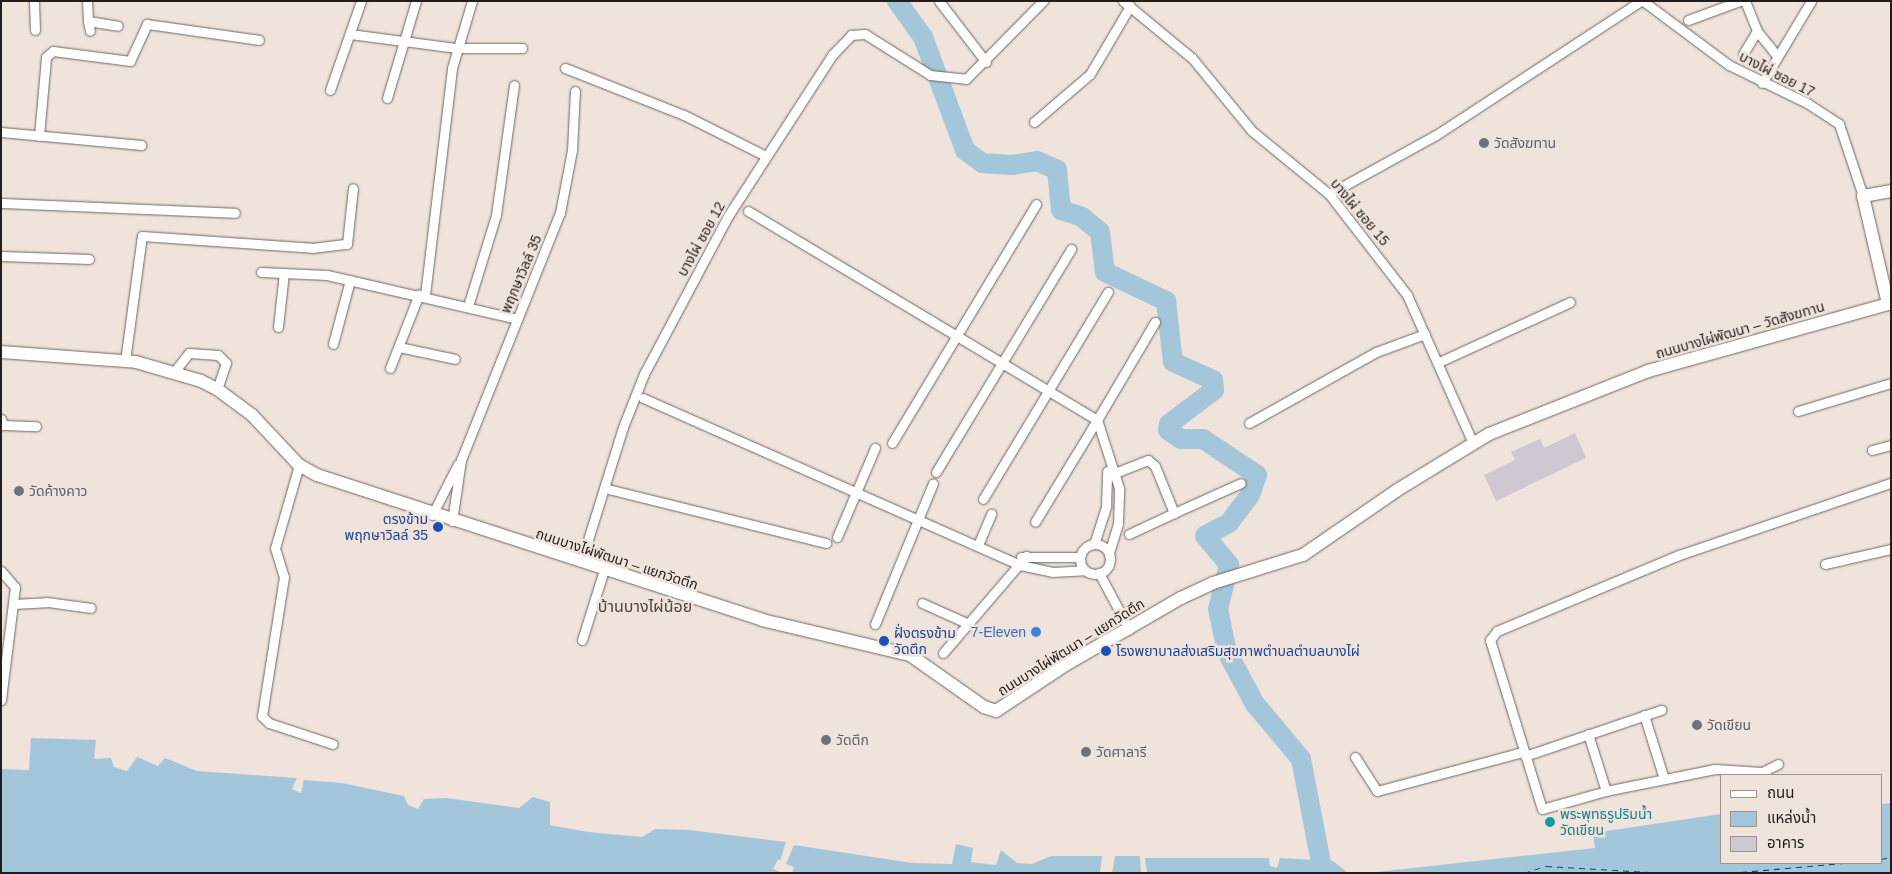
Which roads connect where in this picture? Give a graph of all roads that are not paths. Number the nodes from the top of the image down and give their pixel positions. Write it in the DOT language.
graph roads {
  1 [pos="34,1"];
  2 [pos="87,1"];
  3 [pos="361,1"];
  4 [pos="416,1"];
  5 [pos="472,1"];
  6 [pos="939,1"];
  7 [pos="1043,1"];
  8 [pos="1642,1"];
  9 [pos="1740,1"];
  10 [pos="1745,1"];
  11 [pos="1126,4"];
  12 [pos="1806,4"];
  13 [pos="1688,20"];
  14 [pos="88,21"];
  15 [pos="118,26"];
  16 [pos="35,30"];
  17 [pos="90,31"];
  18 [pos="1756,31"];
  19 [pos="350,34"];
  20 [pos="259,40"];
  21 [pos="404,41"];
  22 [pos="457,48"];
  23 [pos="522,48"];
  24 [pos="1743,54"];
  25 [pos="1777,56"];
  26 [pos="986,62"];
  27 [pos="565,68"];
  28 [pos="1762,83"];
  29 [pos="514,85"];
  30 [pos="330,90"];
  31 [pos="575,91"];
  32 [pos="387,98"];
  33 [pos="1034,122"];
  34 [pos="1,132"];
  35 [pos="39,136"];
  36 [pos="141,145"];
  37 [pos="766,156"];
  38 [pos="353,188"];
  39 [pos="1891,191"];
  40 [pos="1330,194"];
  41 [pos="1863,196"];
  42 [pos="1,203"];
  43 [pos="1036,204"];
  44 [pos="748,211"];
  45 [pos="235,213"];
  46 [pos="1071,249"];
  47 [pos="1,256"];
  48 [pos="89,259"];
  49 [pos="261,272"];
  50 [pos="284,273"];
  51 [pos="350,280"];
  52 [pos="1108,292"];
  53 [pos="422,294"];
  54 [pos="1570,302"];
  55 [pos="468,306"];
  56 [pos="1889,306"];
  57 [pos="517,319"];
  58 [pos="1155,322"];
  59 [pos="278,327"];
  60 [pos="957,334"];
  61 [pos="1425,334"];
  62 [pos="333,344"];
  63 [pos="399,347"];
  64 [pos="1,352"];
  65 [pos="455,359"];
  66 [pos="125,361"];
  67 [pos="1003,361"];
  68 [pos="1440,362"];
  69 [pos="390,368"];
  70 [pos="174,372"];
  71 [pos="1891,383"];
  72 [pos="217,388"];
  73 [pos="1050,390"];
  74 [pos="643,398"];
  75 [pos="1798,411"];
  76 [pos="1,419"];
  77 [pos="1097,420"];
  78 [pos="1249,423"];
  79 [pos="36,426"];
  80 [pos="892,442"];
  81 [pos="1473,444"];
  82 [pos="1891,445"];
  83 [pos="875,448"];
  84 [pos="1872,450"];
  85 [pos="461,460"];
  86 [pos="299,465"];
  87 [pos="936,472"];
  88 [pos="1111,474"];
  89 [pos="933,483"];
  90 [pos="1241,483"];
  91 [pos="1891,483"];
  92 [pos="604,488"];
  93 [pos="856,494"];
  94 [pos="983,499"];
  95 [pos="1174,513"];
  96 [pos="992,514"];
  97 [pos="432,515"];
  98 [pos="916,518"];
  99 [pos="452,521"];
  100 [pos="1035,522"];
  101 [pos="1129,534"];
  102 [pos="837,537"];
  103 [pos="826,543"];
  104 [pos="1094,544"];
  105 [pos="978,545"];
  106 [pos="1891,549"];
  107 [pos="1109,553"];
  108 [pos="1026,556"];
  109 [pos="1080,557"];
  110 [pos="1008,558"];
  111 [pos="581,562"];
  112 [pos="1825,564"];
  113 [pos="1020,566"];
  114 [pos="604,570"];
  115 [pos="1085,570"];
  116 [pos="1,571"];
  117 [pos="1099,573"];
  118 [pos="922,603"];
  119 [pos="13,604"];
  120 [pos="91,608"];
  121 [pos="875,624"];
  122 [pos="969,624"];
  123 [pos="1129,628"];
  124 [pos="582,640"];
  125 [pos="943,654"];
  126 [pos="1,700"];
  127 [pos="1661,710"];
  128 [pos="1644,715"];
  129 [pos="1588,734"];
  130 [pos="333,744"];
  131 [pos="1524,754"];
  132 [pos="1355,757"];
  133 [pos="1778,764"];
  134 [pos="1664,780"];
  135 [pos="1606,791"];
  1 -- 16 [label="street"];
  2 -- 14 [label="street"];
  3 -- 19 [label="street"];
  4 -- 21 [label="street"];
  5 -- 22 [label="street"];
  6 -- 26 [label="street"];
  7 -- 26 [label="street"];
  8 -- 28 [label="street, บางไผ่ ซอย 17"];
  8 -- 40 [label="street"];
  9 -- 13 [label="street"];
  10 -- 18 [label="street"];
  11 -- 33 [label="street"];
  11 -- 40 [label="street, บางไผ่ ซอย 15"];
  12 -- 25 [label="street"];
  14 -- 15 [label="street"];
  14 -- 17 [label="street"];
  18 -- 24 [label="street"];
  18 -- 25 [label="street"];
  19 -- 21 [label="street"];
  19 -- 30 [label="street"];
  20 -- 35 [label="street"];
  21 -- 22 [label="street"];
  21 -- 32 [label="street"];
  22 -- 23 [label="street"];
  22 -- 53 [label="street"];
  25 -- 28 [label="street"];
  26 -- 37 [label="street, บางไผ่ ซอย 12"];
  27 -- 37 [label="street"];
  28 -- 41 [label="street, บางไผ่ ซอย 17"];
  29 -- 55 [label="street"];
  31 -- 57 [label="street, พฤกษาวิลล์ 35"];
  34 -- 35 [label="street"];
  35 -- 36 [label="street"];
  37 -- 92 [label="street, บางไผ่ ซอย 12"];
  38 -- 66 [label="street"];
  39 -- 41 [label="street"];
  40 -- 61 [label="street, บางไผ่ ซอย 15"];
  41 -- 56 [label="street, ถนนบางไผ่พัฒนา – วัดสังฆทาน"];
  42 -- 45 [label="street"];
  43 -- 60 [label="street"];
  44 -- 60 [label="street"];
  46 -- 67 [label="street"];
  47 -- 48 [label="street"];
  49 -- 50 [label="street"];
  50 -- 51 [label="street"];
  50 -- 59 [label="street"];
  51 -- 53 [label="street"];
  51 -- 62 [label="street"];
  52 -- 73 [label="street"];
  53 -- 55 [label="street"];
  53 -- 63 [label="street"];
  54 -- 68 [label="street"];
  55 -- 57 [label="street"];
  56 -- 81 [label="street, ถนนบางไผ่พัฒนา – วัดสังฆทาน"];
  57 -- 85 [label="street, พฤกษาวิลล์ 35"];
  58 -- 77 [label="street"];
  60 -- 67 [label="street"];
  60 -- 80 [label="street"];
  61 -- 68 [label="street, บางไผ่ ซอย 15"];
  61 -- 78 [label="street"];
  63 -- 65 [label="street"];
  63 -- 69 [label="street"];
  64 -- 66 [label="street, ถนนบางไผ่พัฒนา – แยกวัดตึก"];
  66 -- 70 [label="street, ถนนบางไผ่พัฒนา – แยกวัดตึก"];
  67 -- 73 [label="street"];
  67 -- 87 [label="street"];
  68 -- 81 [label="street, บางไผ่ ซอย 15"];
  70 -- 72 [label="street, ถนนบางไผ่พัฒนา – แยกวัดตึก"];
  70 -- 72 [label="street"];
  71 -- 75 [label="street"];
  72 -- 86 [label="street, ถนนบางไผ่พัฒนา – แยกวัดตึก"];
  73 -- 77 [label="street"];
  73 -- 94 [label="street"];
  74 -- 93 [label="street"];
  76 -- 79 [label="street"];
  77 -- 88 [label="street"];
  77 -- 100 [label="street"];
  81 -- 123 [label="street, ถนนบางไผ่พัฒนา – แยกวัดตึก"];
  82 -- 84 [label="street"];
  83 -- 93 [label="street"];
  85 -- 97 [label="street, พฤกษาวิลล์ 35"];
  85 -- 99 [label="street, พฤกษาวิลล์ 35"];
  86 -- 97 [label="street, ถนนบางไผ่พัฒนา – แยกวัดตึก"];
  86 -- 130 [label="street"];
  88 -- 95 [label="street"];
  88 -- 104 [label="street"];
  88 -- 107 [label="street"];
  89 -- 98 [label="street"];
  90 -- 95 [label="street"];
  91 -- 131 [label="street"];
  92 -- 103 [label="street"];
  92 -- 111 [label="street, บางไผ่ ซอย 12"];
  93 -- 98 [label="street"];
  93 -- 102 [label="street"];
  95 -- 101 [label="street"];
  96 -- 105 [label="street"];
  97 -- 99 [label="street, ถนนบางไผ่พัฒนา – แยกวัดตึก"];
  98 -- 105 [label="street"];
  98 -- 121 [label="street"];
  99 -- 111 [label="street, ถนนบางไผ่พัฒนา – แยกวัดตึก"];
  104 -- 107 [label="street"];
  104 -- 109 [label="street"];
  105 -- 110 [label="street"];
  106 -- 112 [label="street"];
  107 -- 117 [label="street"];
  108 -- 109 [label="street"];
  108 -- 110 [label="street"];
  108 -- 113 [label="street"];
  109 -- 115 [label="street"];
  110 -- 113 [label="street"];
  111 -- 114 [label="street, ถนนบางไผ่พัฒนา – แยกวัดตึก"];
  113 -- 115 [label="street"];
  113 -- 122 [label="street"];
  114 -- 123 [label="street, ถนนบางไผ่พัฒนา – แยกวัดตึก"];
  114 -- 124 [label="street"];
  115 -- 117 [label="street"];
  116 -- 119 [label="street"];
  117 -- 123 [label="street"];
  118 -- 122 [label="street"];
  119 -- 120 [label="street"];
  119 -- 126 [label="street"];
  122 -- 125 [label="street"];
  127 -- 128 [label="street"];
  128 -- 129 [label="street"];
  128 -- 134 [label="street"];
  129 -- 131 [label="street"];
  129 -- 135 [label="street"];
  131 -- 132 [label="street"];
  131 -- 135 [label="street"];
  133 -- 134 [label="street"];
  134 -- 135 [label="street"];
}
